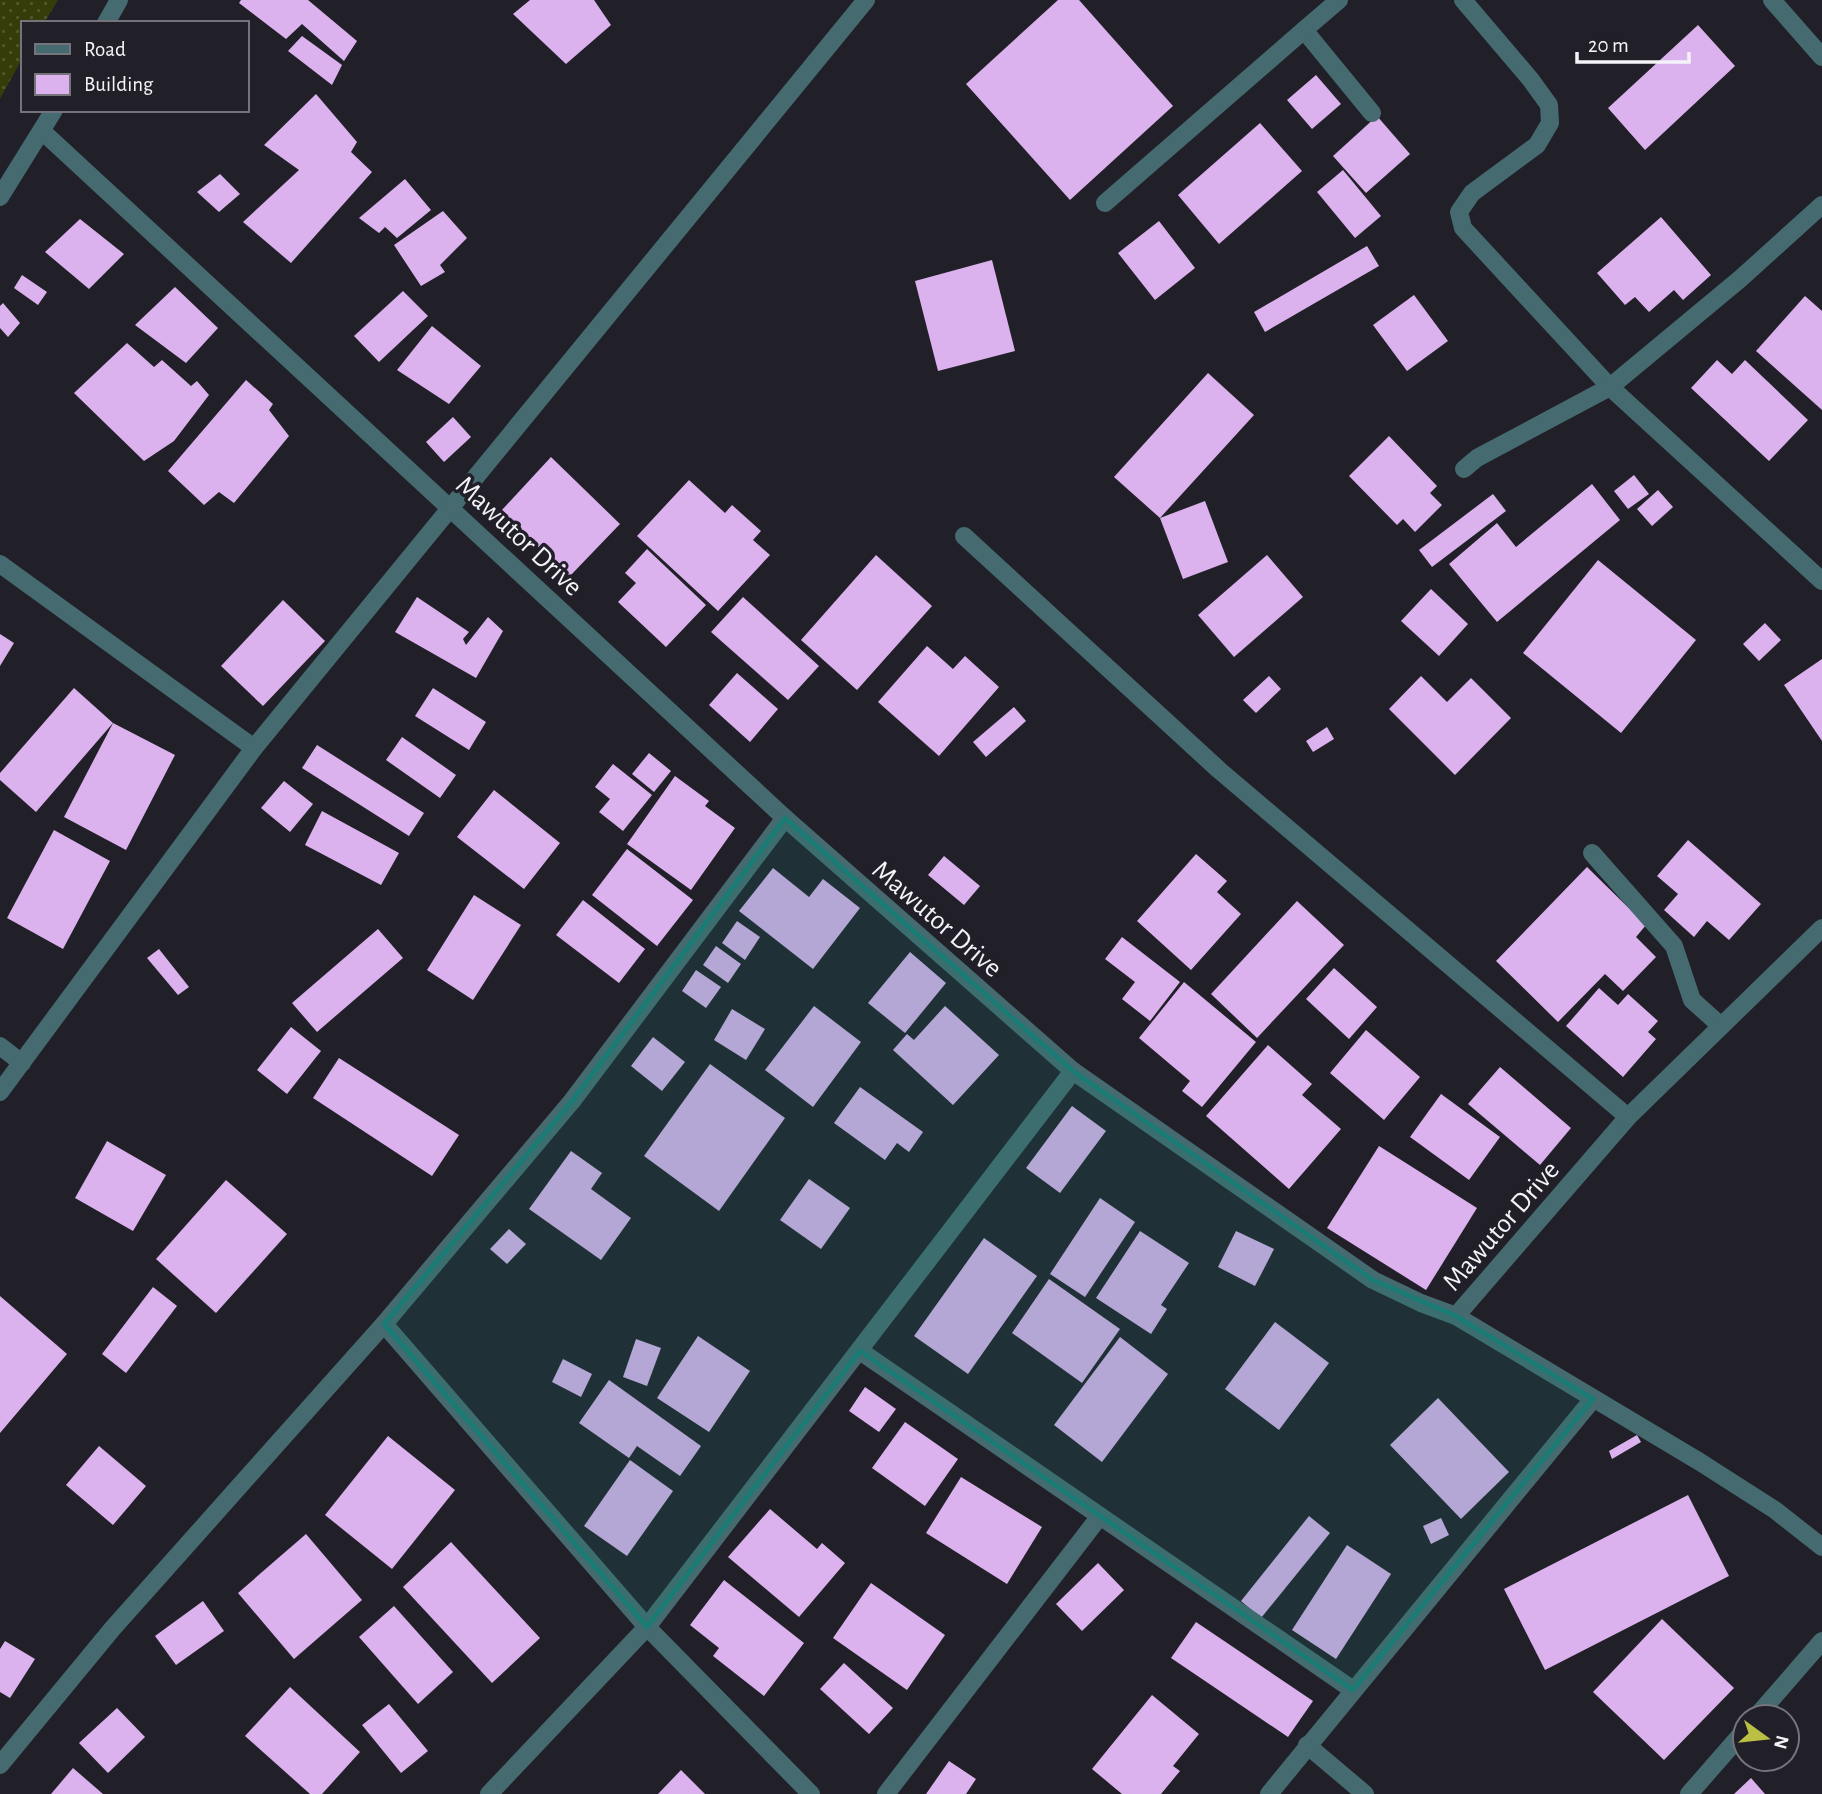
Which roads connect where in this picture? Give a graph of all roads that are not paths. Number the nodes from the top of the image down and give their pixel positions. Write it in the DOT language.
graph roads {
  1 [pos="119,0"];
  2 [pos="866,0"];
  3 [pos="1339,0"];
  4 [pos="1464,0"];
  5 [pos="1772,0"];
  6 [pos="107,21"];
  7 [pos="1304,30"];
  8 [pos="1822,57"];
  9 [pos="53,112"];
  10 [pos="1373,113"];
  11 [pos="42,131"];
  12 [pos="0,197"];
  13 [pos="1105,203"];
  14 [pos="1822,205"];
  15 [pos="1610,387"];
  16 [pos="1464,469"];
  17 [pos="451,507"];
  18 [pos="964,536"];
  19 [pos="0,564"];
  20 [pos="1822,581"];
  21 [pos="254,748"];
  22 [pos="785,818"];
  23 [pos="1592,853"];
  24 [pos="1822,928"];
  25 [pos="1721,1026"];
  26 [pos="0,1046"];
  27 [pos="22,1063"];
  28 [pos="1073,1071"];
  29 [pos="0,1093"];
  30 [pos="1628,1116"];
  31 [pos="1456,1316"];
  32 [pos="384,1324"];
  33 [pos="860,1351"];
  34 [pos="1593,1399"];
  35 [pos="1100,1516"];
  36 [pos="1822,1547"];
  37 [pos="647,1627"];
  38 [pos="1822,1642"];
  39 [pos="1353,1690"];
  40 [pos="1768,1703"];
  41 [pos="1307,1745"];
  42 [pos="1731,1746"];
  43 [pos="0,1765"];
  44 [pos="489,1794"];
  45 [pos="811,1794"];
  46 [pos="886,1794"];
  47 [pos="1269,1794"];
  48 [pos="1365,1794"];
  49 [pos="1689,1794"];
  1 -- 6 [label="street"];
  2 -- 17 [label="street"];
  3 -- 7 [label="street"];
  4 -- 15 [label="street"];
  5 -- 8 [label="street"];
  7 -- 10 [label="street"];
  7 -- 13 [label="street"];
  9 -- 11 [label="street"];
  11 -- 12 [label="street"];
  11 -- 17 [label="street, Mawutor Drive"];
  14 -- 15 [label="street"];
  15 -- 16 [label="street"];
  15 -- 20 [label="street"];
  17 -- 21 [label="street"];
  17 -- 22 [label="street, Mawutor Drive"];
  18 -- 30 [label="street"];
  19 -- 21 [label="street"];
  21 -- 27 [label="street"];
  22 -- 28 [label="street, Mawutor Drive"];
  22 -- 32 [label="street"];
  23 -- 25 [label="street"];
  24 -- 25 [label="street, Mawutor Drive"];
  25 -- 30 [label="street, Mawutor Drive"];
  26 -- 27 [label="street"];
  27 -- 29 [label="street"];
  28 -- 31 [label="street, Mawutor Drive"];
  28 -- 33 [label="street"];
  30 -- 31 [label="street, Mawutor Drive"];
  31 -- 34 [label="street"];
  32 -- 37 [label="street"];
  32 -- 43 [label="street"];
  33 -- 35 [label="street"];
  33 -- 37 [label="street"];
  34 -- 36 [label="street"];
  34 -- 39 [label="street"];
  35 -- 39 [label="street"];
  35 -- 46 [label="street"];
  37 -- 44 [label="street"];
  37 -- 45 [label="street"];
  38 -- 40 [label="street"];
  39 -- 41 [label="street"];
  41 -- 47 [label="street"];
  41 -- 48 [label="street"];
  42 -- 49 [label="street"];
}
